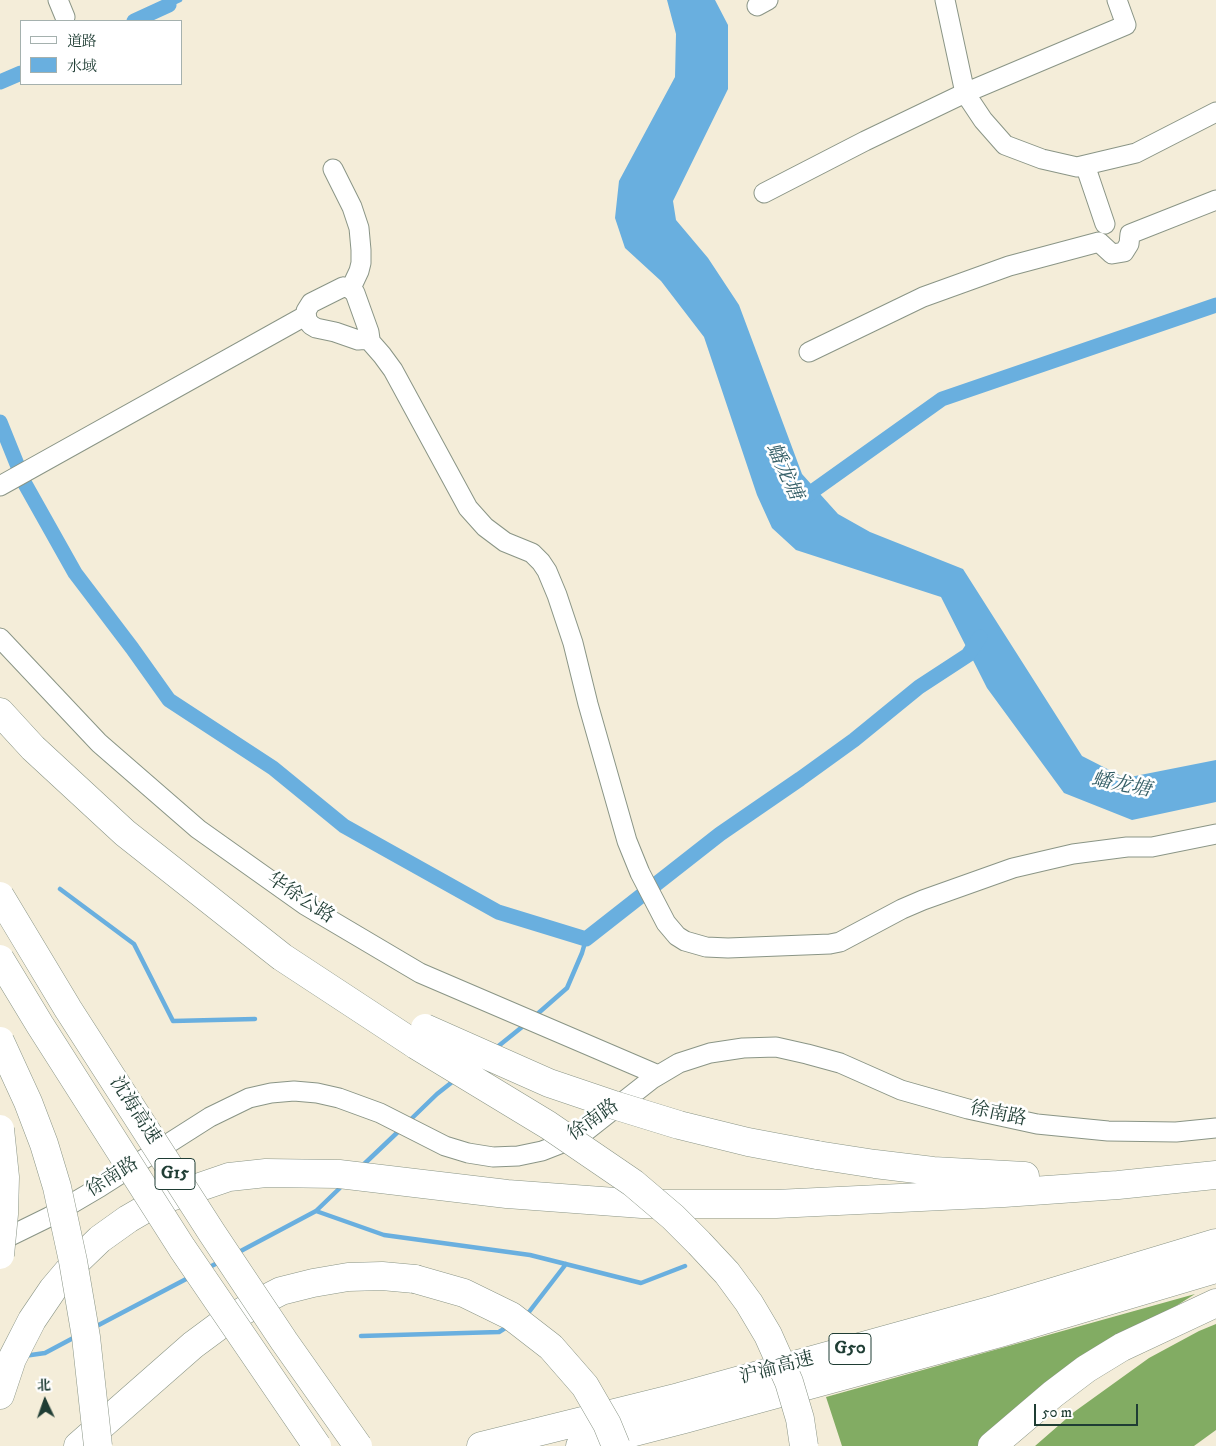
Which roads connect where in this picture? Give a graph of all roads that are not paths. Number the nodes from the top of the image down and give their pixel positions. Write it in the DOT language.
graph roads {
  1 [pos="945,0"];
  2 [pos="1117,0"];
  3 [pos="965,93"];
  4 [pos="1216,112"];
  5 [pos="1085,165"];
  6 [pos="333,169"];
  7 [pos="764,193"];
  8 [pos="1216,200"];
  9 [pos="1105,224"];
  10 [pos="1130,234"];
  11 [pos="1099,242"];
  12 [pos="350,288"];
  13 [pos="306,316"];
  14 [pos="368,339"];
  15 [pos="809,352"];
  16 [pos="0,486"];
  17 [pos="0,638"];
  18 [pos="0,712"];
  19 [pos="1216,834"];
  20 [pos="0,896"];
  21 [pos="0,959"];
  22 [pos="420,1036"];
  23 [pos="0,1041"];
  24 [pos="658,1075"];
  25 [pos="1216,1128"];
  26 [pos="0,1130"];
  27 [pos="1216,1174"];
  28 [pos="0,1241"];
  29 [pos="1216,1244"];
  30 [pos="0,1255"];
  31 [pos="1216,1269"];
  32 [pos="1216,1302"];
  33 [pos="1160,1329"];
  34 [pos="768,1335"];
  35 [pos="0,1395"];
  36 [pos="78,1446"];
  37 [pos="98,1446"];
  38 [pos="318,1446"];
  39 [pos="358,1446"];
  40 [pos="481,1446"];
  41 [pos="580,1446"];
  42 [pos="616,1446"];
  43 [pos="804,1446"];
  44 [pos="817,1446"];
  45 [pos="992,1446"];
  46 [pos="1017,1446"];
  1 -- 3 [label="street"];
  2 -- 3 [label="street"];
  3 -- 5 [label="street"];
  3 -- 7 [label="street"];
  4 -- 5 [label="street"];
  5 -- 9 [label="street"];
  6 -- 12 [label="street"];
  8 -- 10 [label="street"];
  9 -- 10 [label="street"];
  9 -- 11 [label="street"];
  10 -- 11 [label="street"];
  11 -- 15 [label="street"];
  12 -- 13 [label="street"];
  12 -- 14 [label="street"];
  13 -- 14 [label="street"];
  13 -- 16 [label="street"];
  14 -- 19 [label="street"];
  17 -- 24 [label="street, 华徐公路"];
  18 -- 22 [label="highway"];
  20 -- 39 [label="highway, 沈海高速 / G15, bridge"];
  21 -- 38 [label="highway, 沈海高速 / G15, bridge"];
  22 -- 27 [label="highway, bridge"];
  22 -- 34 [label="highway, bridge"];
  23 -- 37 [label="highway, bridge"];
  24 -- 25 [label="street, 徐南路"];
  24 -- 28 [label="street, 徐南路"];
  26 -- 30 [label="highway, bridge"];
  27 -- 35 [label="highway"];
  29 -- 40 [label="highway, 沪渝高速 / G50"];
  31 -- 41 [label="highway, 沪渝高速 / G50"];
  32 -- 33 [label="highway"];
  33 -- 45 [label="highway"];
  33 -- 46 [label="highway"];
  34 -- 43 [label="highway, bridge"];
  34 -- 44 [label="highway, bridge"];
  36 -- 42 [label="highway, bridge"];
}
